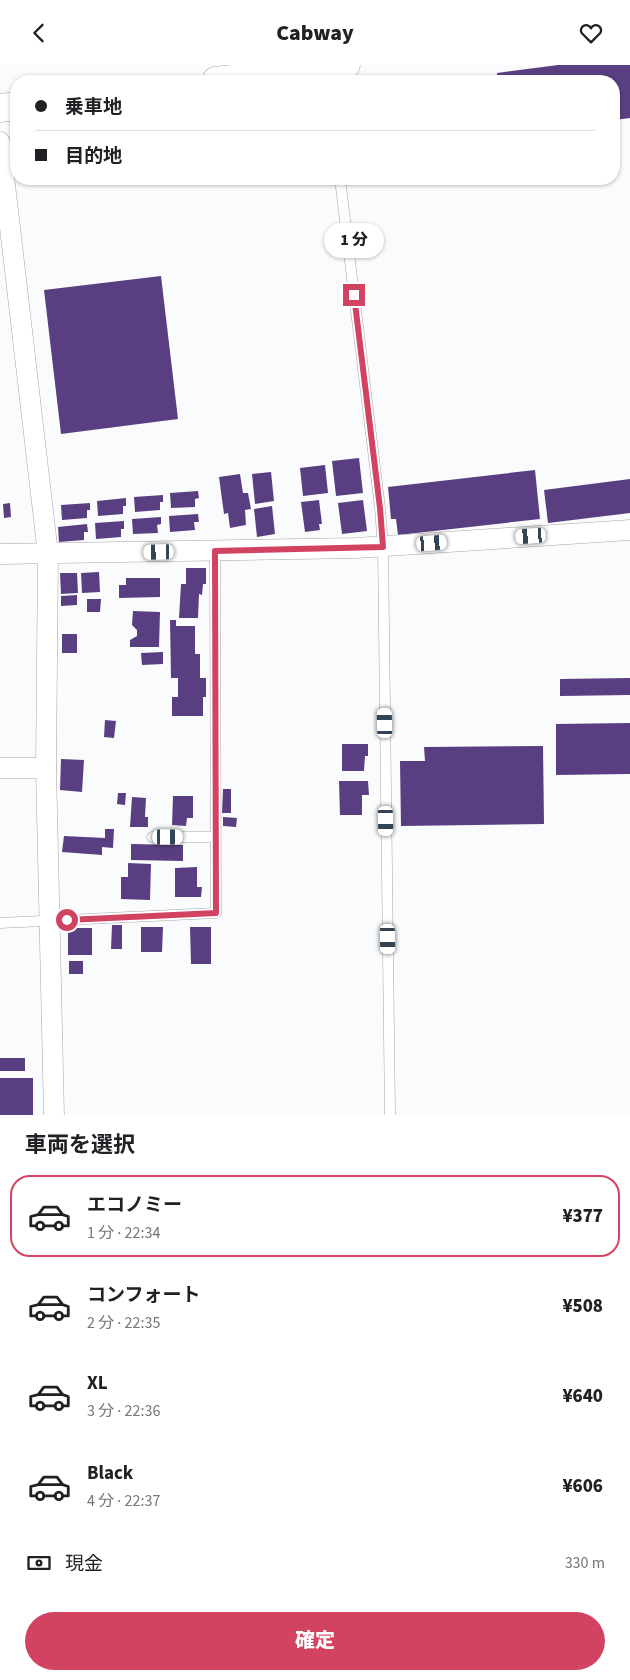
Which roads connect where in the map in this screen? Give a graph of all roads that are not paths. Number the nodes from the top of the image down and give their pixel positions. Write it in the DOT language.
graph roads {
  1 [pos="332,70"];
  2 [pos="279,75"];
  3 [pos="0,142"];
  4 [pos="341,185"];
  5 [pos="630,530"];
  6 [pos="383,547"];
  7 [pos="215,551"];
  8 [pos="0,554"];
  9 [pos="48,554"];
  10 [pos="0,768"];
  11 [pos="46,768"];
  12 [pos="152,837"];
  13 [pos="215,837"];
  14 [pos="49,921"];
  15 [pos="0,923"];
  16 [pos="54,1115"];
  17 [pos="390,1115"];
  1 -- 2 [label="main road"];
  3 -- 9 [label="street"];
  4 -- 6 [label="lane"];
  5 -- 6 [label="street"];
  6 -- 7 [label="street"];
  6 -- 17 [label="lane"];
  7 -- 9 [label="street"];
  7 -- 13 [label="lane"];
  8 -- 9 [label="street"];
  9 -- 11 [label="street"];
  10 -- 11 [label="street"];
  11 -- 14 [label="street"];
  12 -- 13 [label="lane"];
  13 -- 14 [label="lane"];
  14 -- 15 [label="lane"];
  14 -- 16 [label="street"];
}
